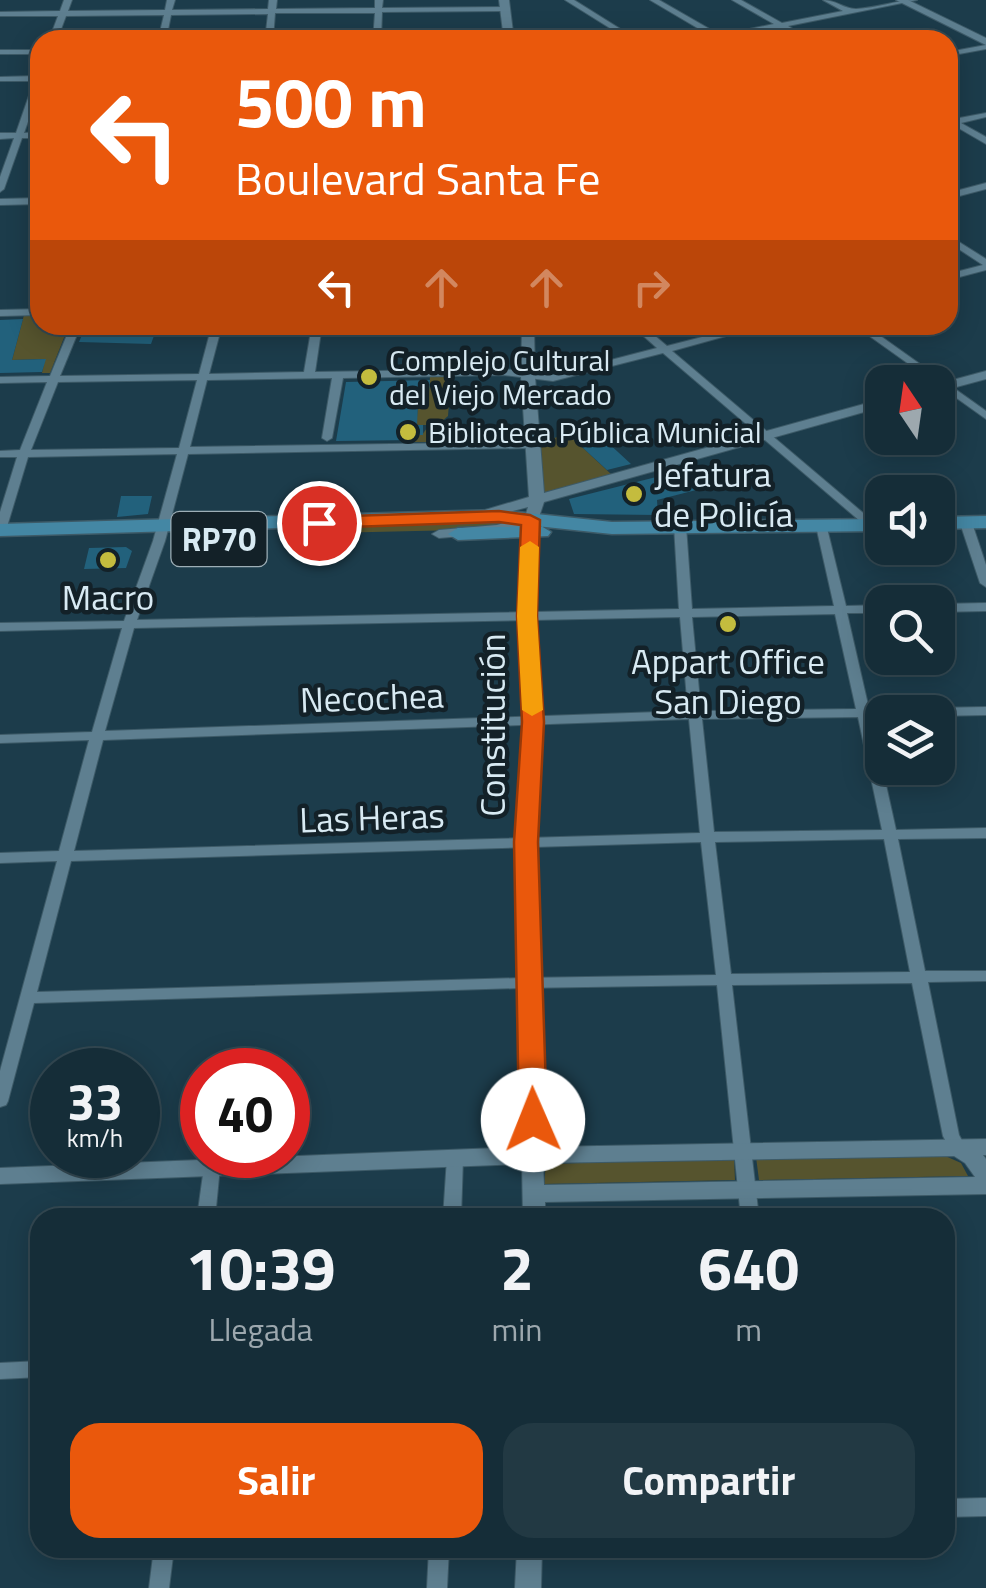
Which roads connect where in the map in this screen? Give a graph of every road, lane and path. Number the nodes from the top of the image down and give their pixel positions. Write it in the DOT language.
graph roads {
  1 [pos="68,0"];
  2 [pos="171,0"];
  3 [pos="273,0"];
  4 [pos="379,0"];
  5 [pos="570,0"];
  6 [pos="654,0"];
  7 [pos="736,0"];
  8 [pos="828,0"];
  9 [pos="908,0"];
  10 [pos="505,4"];
  11 [pos="378,10"];
  12 [pos="169,12"];
  13 [pos="272,12"];
  14 [pos="850,12"];
  15 [pos="0,14"];
  16 [pos="63,14"];
  17 [pos="781,25"];
  18 [pos="57,30"];
  19 [pos="164,30"];
  20 [pos="270,30"];
  21 [pos="377,30"];
  22 [pos="508,30"];
  23 [pos="618,30"];
  24 [pos="706,30"];
  25 [pos="755,30"];
  26 [pos="790,30"];
  27 [pos="980,38"];
  28 [pos="0,52"];
  29 [pos="30,52"];
  30 [pos="0,78"];
  31 [pos="30,78"];
  32 [pos="30,106"];
  33 [pos="986,115"];
  34 [pos="958,120"];
  35 [pos="958,126"];
  36 [pos="20,135"];
  37 [pos="30,135"];
  38 [pos="0,136"];
  39 [pos="986,141"];
  40 [pos="986,186"];
  41 [pos="0,188"];
  42 [pos="958,193"];
  43 [pos="30,201"];
  44 [pos="0,202"];
  45 [pos="958,245"];
  46 [pos="986,265"];
  47 [pos="958,274"];
  48 [pos="30,312"];
  49 [pos="0,313"];
  50 [pos="72,335"];
  51 [pos="214,335"];
  52 [pos="315,335"];
  53 [pos="528,335"];
  54 [pos="648,335"];
  55 [pos="721,335"];
  56 [pos="872,335"];
  57 [pos="666,349"];
  58 [pos="912,365"];
  59 [pos="309,374"];
  60 [pos="338,374"];
  61 [pos="986,375"];
  62 [pos="203,376"];
  63 [pos="528,377"];
  64 [pos="52,379"];
  65 [pos="0,380"];
  66 [pos="955,383"];
  67 [pos="955,396"];
  68 [pos="865,408"];
  69 [pos="986,416"];
  70 [pos="767,436"];
  71 [pos="327,438"];
  72 [pos="531,445"];
  73 [pos="182,451"];
  74 [pos="24,453"];
  75 [pos="0,454"];
  76 [pos="865,515"];
  77 [pos="533,518"];
  78 [pos="976,522"];
  79 [pos="865,525"];
  80 [pos="680,526"];
  81 [pos="822,526"];
  82 [pos="0,530"];
  83 [pos="318,530"];
  84 [pos="161,534"];
  85 [pos="0,544"];
  86 [pos="986,584"];
  87 [pos="986,607"];
  88 [pos="955,608"];
  89 [pos="865,609"];
  90 [pos="838,610"];
  91 [pos="685,613"];
  92 [pos="527,616"];
  93 [pos="128,625"];
  94 [pos="0,627"];
  95 [pos="861,711"];
  96 [pos="986,711"];
  97 [pos="695,715"];
  98 [pos="533,722"];
  99 [pos="97,736"];
  100 [pos="0,738"];
  101 [pos="986,833"];
  102 [pos="890,834"];
  103 [pos="706,836"];
  104 [pos="526,842"];
  105 [pos="67,856"];
  106 [pos="0,858"];
  107 [pos="916,976"];
  108 [pos="986,976"];
  109 [pos="721,980"];
  110 [pos="531,983"];
  111 [pos="28,998"];
  112 [pos="0,1101"];
  113 [pos="986,1147"];
  114 [pos="958,1148"];
  115 [pos="742,1151"];
  116 [pos="533,1155"];
  117 [pos="454,1158"];
  118 [pos="310,1164"];
  119 [pos="180,1169"];
  120 [pos="0,1176"];
  121 [pos="986,1176"];
  122 [pos="211,1178"];
  123 [pos="986,1185"];
  124 [pos="748,1190"];
  125 [pos="534,1194"];
  126 [pos="207,1208"];
  127 [pos="452,1208"];
  128 [pos="534,1208"];
  129 [pos="749,1208"];
  130 [pos="30,1370"];
  131 [pos="0,1371"];
  132 [pos="986,1507"];
  133 [pos="955,1508"];
  134 [pos="163,1558"];
  135 [pos="439,1558"];
  136 [pos="530,1558"];
  137 [pos="159,1588"];
  138 [pos="438,1588"];
  139 [pos="528,1588"];
  1 -- 16 [label="street"];
  2 -- 12 [label="street"];
  3 -- 13 [label="street"];
  4 -- 11 [label="street"];
  5 -- 23 [label="street"];
  6 -- 24 [label="street"];
  7 -- 17 [label="street"];
  8 -- 14 [label="street"];
  9 -- 14 [label="street"];
  9 -- 27 [label="street"];
  10 -- 11 [label="street"];
  10 -- 22 [label="street"];
  11 -- 13 [label="street"];
  11 -- 21 [label="street"];
  12 -- 13 [label="street"];
  12 -- 16 [label="street"];
  12 -- 19 [label="street"];
  13 -- 20 [label="street"];
  14 -- 17 [label="street"];
  15 -- 16 [label="street"];
  16 -- 18 [label="street"];
  17 -- 25 [label="street"];
  17 -- 26 [label="street"];
  28 -- 29 [label="street"];
  30 -- 31 [label="street"];
  32 -- 36 [label="street"];
  33 -- 34 [label="street"];
  35 -- 39 [label="street"];
  36 -- 37 [label="street"];
  36 -- 38 [label="street"];
  36 -- 41 [label="street"];
  40 -- 42 [label="street"];
  43 -- 44 [label="street"];
  45 -- 46 [label="street"];
  46 -- 47 [label="street"];
  48 -- 49 [label="street"];
  50 -- 64 [label="street"];
  51 -- 62 [label="street"];
  52 -- 59 [label="street"];
  53 -- 63 [label="street, Constitución"];
  54 -- 57 [label="street"];
  55 -- 57 [label="street"];
  56 -- 58 [label="street"];
  57 -- 63 [label="street"];
  57 -- 70 [label="street"];
  59 -- 60 [label="street"];
  59 -- 62 [label="street"];
  60 -- 63 [label="street"];
  60 -- 71 [label="street"];
  61 -- 66 [label="street"];
  62 -- 64 [label="street"];
  62 -- 73 [label="street"];
  63 -- 72 [label="street, Constitución"];
  64 -- 65 [label="street"];
  64 -- 74 [label="street"];
  67 -- 69 [label="street"];
  68 -- 70 [label="street"];
  70 -- 76 [label="street"];
  70 -- 77 [label="street"];
  72 -- 73 [label="street"];
  72 -- 77 [label="street, Constitución"];
  73 -- 74 [label="street"];
  73 -- 84 [label="street"];
  74 -- 75 [label="street"];
  74 -- 82 [label="street"];
  77 -- 80 [label="main road, RP70"];
  77 -- 83 [label="main road, RP70"];
  77 -- 83 [label="main road, RP70"];
  77 -- 92 [label="street, Constitución"];
  78 -- 86 [label="street"];
  79 -- 81 [label="main road, RP70"];
  80 -- 81 [label="main road, RP70"];
  80 -- 91 [label="street"];
  81 -- 90 [label="street"];
  82 -- 84 [label="main road, RP70"];
  83 -- 84 [label="main road, RP70"];
  84 -- 85 [label="main road, RP70"];
  84 -- 93 [label="street"];
  87 -- 88 [label="street"];
  89 -- 90 [label="street"];
  90 -- 91 [label="street"];
  90 -- 95 [label="street"];
  91 -- 92 [label="street"];
  91 -- 97 [label="street"];
  92 -- 93 [label="street"];
  92 -- 98 [label="street, Constitución"];
  93 -- 94 [label="street"];
  93 -- 99 [label="street"];
  95 -- 96 [label="street, Necochea"];
  95 -- 97 [label="street, Necochea"];
  95 -- 102 [label="street"];
  97 -- 98 [label="street, Necochea"];
  97 -- 103 [label="street"];
  98 -- 99 [label="street, Necochea"];
  98 -- 104 [label="street, Constitución"];
  99 -- 100 [label="street, Necochea"];
  99 -- 105 [label="street"];
  101 -- 102 [label="street, Las Heras"];
  102 -- 103 [label="street, Las Heras"];
  102 -- 107 [label="street"];
  103 -- 104 [label="street, Las Heras"];
  103 -- 109 [label="street"];
  104 -- 105 [label="street, Las Heras"];
  104 -- 110 [label="street, Constitución"];
  105 -- 106 [label="street, Las Heras"];
  105 -- 111 [label="street"];
  107 -- 108 [label="street"];
  107 -- 109 [label="street"];
  107 -- 114 [label="street"];
  109 -- 110 [label="street"];
  109 -- 115 [label="street"];
  110 -- 111 [label="street"];
  110 -- 116 [label="street, Constitución"];
  111 -- 112 [label="street"];
  113 -- 114 [label="street"];
  114 -- 115 [label="street"];
  114 -- 121 [label="street"];
  115 -- 116 [label="street"];
  115 -- 124 [label="street"];
  116 -- 117 [label="street"];
  116 -- 125 [label="street, Constitución"];
  117 -- 118 [label="street"];
  117 -- 127 [label="street"];
  119 -- 120 [label="street"];
  122 -- 126 [label="street"];
  123 -- 124 [label="street"];
  124 -- 125 [label="street"];
  124 -- 129 [label="street"];
  125 -- 128 [label="street, Constitución"];
  130 -- 131 [label="street"];
  132 -- 133 [label="street"];
  134 -- 137 [label="street"];
  135 -- 138 [label="street"];
  136 -- 139 [label="street"];
}
